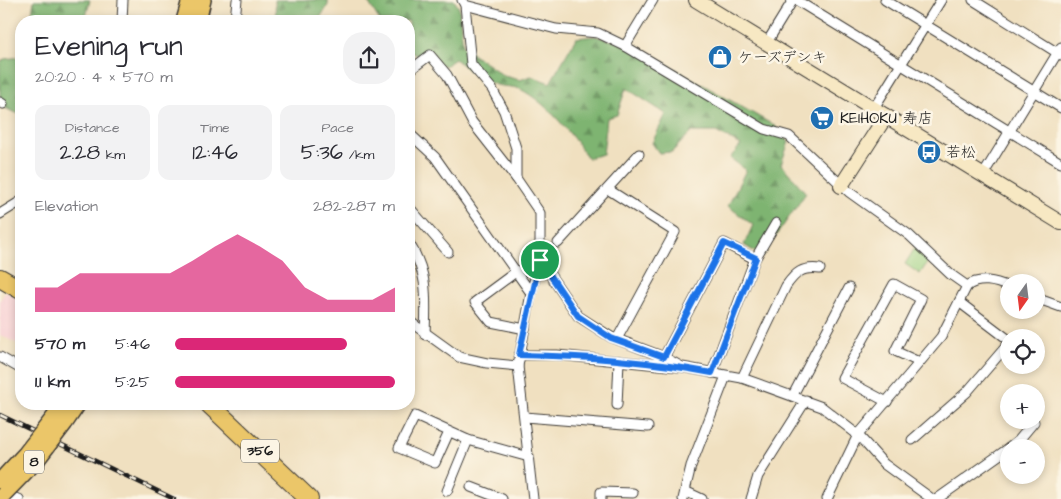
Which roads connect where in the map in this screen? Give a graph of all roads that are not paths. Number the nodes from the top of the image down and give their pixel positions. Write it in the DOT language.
graph roads {
  1 [pos="123,0"];
  2 [pos="190,0"];
  3 [pos="203,0"];
  4 [pos="238,0"];
  5 [pos="653,0"];
  6 [pos="696,0"];
  7 [pos="794,0"];
  8 [pos="885,0"];
  9 [pos="941,0"];
  10 [pos="973,0"];
  11 [pos="463,3"];
  12 [pos="122,15"];
  13 [pos="186,15"];
  14 [pos="199,15"];
  15 [pos="237,15"];
  16 [pos="926,24"];
  17 [pos="766,44"];
  18 [pos="625,46"];
  19 [pos="1060,51"];
  20 [pos="902,65"];
  21 [pos="415,66"];
  22 [pos="1034,91"];
  23 [pos="874,108"];
  24 [pos="1061,108"];
  25 [pos="886,116"];
  26 [pos="1009,131"];
  27 [pos="415,139"];
  28 [pos="639,154"];
  29 [pos="1061,163"];
  30 [pos="983,175"];
  31 [pos="516,178"];
  32 [pos="841,186"];
  33 [pos="609,190"];
  34 [pos="15,205"];
  35 [pos="0,214"];
  36 [pos="415,214"];
  37 [pos="1059,218"];
  38 [pos="776,223"];
  39 [pos="558,243"];
  40 [pos="415,252"];
  41 [pos="448,252"];
  42 [pos="756,258"];
  43 [pos="540,260"];
  44 [pos="820,268"];
  45 [pos="517,271"];
  46 [pos="0,278"];
  47 [pos="1000,284"];
  48 [pos="967,286"];
  49 [pos="15,287"];
  50 [pos="849,288"];
  51 [pos="531,293"];
  52 [pos="1045,301"];
  53 [pos="959,302"];
  54 [pos="1061,307"];
  55 [pos="415,326"];
  56 [pos="525,329"];
  57 [pos="425,334"];
  58 [pos="1000,334"];
  59 [pos="617,339"];
  60 [pos="1000,352"];
  61 [pos="519,355"];
  62 [pos="0,357"];
  63 [pos="664,357"];
  64 [pos="619,361"];
  65 [pos="918,362"];
  66 [pos="15,366"];
  67 [pos="518,366"];
  68 [pos="682,367"];
  69 [pos="712,373"];
  70 [pos="726,376"];
  71 [pos="742,378"];
  72 [pos="793,395"];
  73 [pos="806,400"];
  74 [pos="887,402"];
  75 [pos="617,404"];
  76 [pos="215,410"];
  77 [pos="61,414"];
  78 [pos="525,417"];
  79 [pos="648,427"];
  80 [pos="1028,429"];
  81 [pos="449,432"];
  82 [pos="858,435"];
  83 [pos="1020,439"];
  84 [pos="468,440"];
  85 [pos="912,440"];
  86 [pos="1000,454"];
  87 [pos="529,456"];
  88 [pos="0,482"];
  89 [pos="471,487"];
  90 [pos="447,490"];
  91 [pos="633,493"];
  92 [pos="684,495"];
  93 [pos="10,498"];
  94 [pos="931,498"];
  95 [pos="310,499"];
  96 [pos="502,499"];
  97 [pos="533,499"];
  98 [pos="601,499"];
  99 [pos="702,499"];
  100 [pos="751,499"];
  101 [pos="827,499"];
  1 -- 12 [label="street"];
  2 -- 13 [label="main road"];
  3 -- 14 [label="main road"];
  4 -- 15 [label="street"];
  5 -- 18 [label="street"];
  6 -- 17 [label="street"];
  7 -- 17 [label="street"];
  7 -- 20 [label="street"];
  8 -- 16 [label="street"];
  9 -- 16 [label="street"];
  10 -- 19 [label="street"];
  11 -- 18 [label="street"];
  11 -- 31 [label="street"];
  16 -- 20 [label="street"];
  16 -- 22 [label="street"];
  17 -- 23 [label="street"];
  18 -- 32 [label="street"];
  19 -- 22 [label="street"];
  20 -- 23 [label="street"];
  20 -- 26 [label="street"];
  21 -- 31 [label="street"];
  22 -- 24 [label="street"];
  22 -- 26 [label="street"];
  23 -- 25 [label="street"];
  25 -- 30 [label="street"];
  25 -- 32 [label="street"];
  26 -- 29 [label="street"];
  26 -- 30 [label="street"];
  27 -- 45 [label="street"];
  28 -- 33 [label="street"];
  30 -- 37 [label="street"];
  31 -- 43 [label="street"];
  32 -- 48 [label="street"];
  33 -- 39 [label="street"];
  33 -- 59 [label="street"];
  34 -- 35 [label="street"];
  36 -- 41 [label="street"];
  38 -- 42 [label="street"];
  40 -- 57 [label="street"];
  42 -- 63 [label="street"];
  42 -- 69 [label="street"];
  43 -- 51 [label="street"];
  43 -- 59 [label="street"];
  44 -- 71 [label="street"];
  45 -- 51 [label="street"];
  45 -- 56 [label="street"];
  46 -- 49 [label="highway"];
  47 -- 48 [label="street"];
  48 -- 53 [label="street"];
  50 -- 72 [label="street"];
  51 -- 56 [label="street"];
  52 -- 54 [label="street"];
  53 -- 58 [label="street"];
  53 -- 65 [label="street"];
  55 -- 57 [label="street"];
  56 -- 61 [label="street"];
  57 -- 67 [label="street"];
  59 -- 63 [label="street"];
  60 -- 85 [label="street"];
  61 -- 64 [label="street"];
  61 -- 67 [label="street"];
  62 -- 66 [label="street"];
  63 -- 68 [label="street"];
  64 -- 68 [label="street"];
  64 -- 75 [label="street"];
  65 -- 74 [label="street"];
  65 -- 74 [label="street"];
  67 -- 78 [label="street"];
  68 -- 69 [label="street"];
  69 -- 70 [label="street"];
  70 -- 71 [label="street"];
  70 -- 92 [label="street"];
  71 -- 72 [label="street"];
  72 -- 73 [label="street"];
  73 -- 82 [label="street"];
  73 -- 100 [label="street"];
  74 -- 82 [label="street"];
  76 -- 95 [label="highway, 356"];
  77 -- 88 [label="main road, 8, bridge"];
  77 -- 93 [label="main road, 8, bridge"];
  78 -- 79 [label="street"];
  78 -- 87 [label="street"];
  80 -- 83 [label="street"];
  81 -- 81 [label="street"];
  81 -- 84 [label="street"];
  82 -- 94 [label="street"];
  82 -- 101 [label="street"];
  84 -- 87 [label="street"];
  84 -- 90 [label="street"];
  86 -- 94 [label="street"];
  87 -- 97 [label="street"];
  88 -- 93 [label="street"];
  89 -- 96 [label="street"];
  91 -- 98 [label="street"];
  92 -- 99 [label="street"];
}
